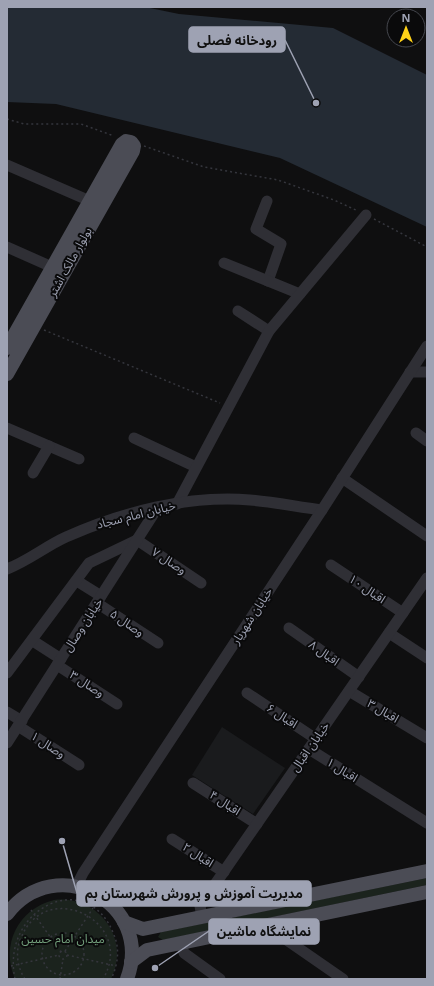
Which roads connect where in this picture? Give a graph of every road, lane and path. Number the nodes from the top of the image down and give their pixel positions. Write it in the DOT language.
graph roads {
  1 [pos="7,119"];
  2 [pos="128,144"];
  3 [pos="7,165"];
  4 [pos="90,200"];
  5 [pos="267,201"];
  6 [pos="366,215"];
  7 [pos="7,247"];
  8 [pos="427,247"];
  9 [pos="224,263"];
  10 [pos="52,267"];
  11 [pos="268,281"];
  12 [pos="300,294"];
  13 [pos="238,311"];
  14 [pos="34,326"];
  15 [pos="11,330"];
  16 [pos="269,331"];
  17 [pos="427,346"];
  18 [pos="7,348"];
  19 [pos="410,372"];
  20 [pos="427,372"];
  21 [pos="7,373"];
  22 [pos="228,407"];
  23 [pos="7,428"];
  24 [pos="416,433"];
  25 [pos="134,438"];
  26 [pos="427,441"];
  27 [pos="49,446"];
  28 [pos="79,459"];
  29 [pos="196,467"];
  30 [pos="33,473"];
  31 [pos="342,478"];
  32 [pos="177,504"];
  33 [pos="158,507"];
  34 [pos="322,510"];
  35 [pos="427,536"];
  36 [pos="137,540"];
  37 [pos="331,565"];
  38 [pos="7,569"];
  39 [pos="427,578"];
  40 [pos="77,581"];
  41 [pos="201,582"];
  42 [pos="99,600"];
  43 [pos="403,613"];
  44 [pos="289,628"];
  45 [pos="389,633"];
  46 [pos="32,641"];
  47 [pos="158,643"];
  48 [pos="427,658"];
  49 [pos="59,662"];
  50 [pos="7,673"];
  51 [pos="359,677"];
  52 [pos="349,691"];
  53 [pos="247,693"];
  54 [pos="117,704"];
  55 [pos="7,712"];
  56 [pos="20,723"];
  57 [pos="427,738"];
  58 [pos="316,739"];
  59 [pos="7,743"];
  60 [pos="309,749"];
  61 [pos="79,765"];
  62 [pos="194,783"];
  63 [pos="427,823"];
  64 [pos="257,824"];
  65 [pos="172,839"];
  66 [pos="427,871"];
  67 [pos="224,872"];
  68 [pos="76,886"];
  69 [pos="427,892"];
  70 [pos="48,902"];
  71 [pos="36,907"];
  72 [pos="93,908"];
  73 [pos="7,914"];
  74 [pos="88,915"];
  75 [pos="36,917"];
  76 [pos="202,917"];
  77 [pos="124,922"];
  78 [pos="276,923"];
  79 [pos="75,936"];
  80 [pos="50,937"];
  81 [pos="182,943"];
  82 [pos="65,951"];
  83 [pos="61,952"];
  84 [pos="60,956"];
  85 [pos="67,956"];
  86 [pos="63,958"];
  87 [pos="43,959"];
  88 [pos="84,959"];
  89 [pos="131,962"];
  90 [pos="18,964"];
  91 [pos="109,964"];
  92 [pos="116,966"];
  93 [pos="61,975"];
  94 [pos="15,979"];
  95 [pos="25,979"];
  96 [pos="60,979"];
  97 [pos="103,979"];
  98 [pos="112,979"];
  99 [pos="127,979"];
  100 [pos="220,979"];
  101 [pos="343,979"];
  1 -- 2 [label="path"];
  2 -- 4 [label="main road, بولوار مالک اشتر"];
  2 -- 6 [label="path"];
  2 -- 14 [label="main road, بولوار مالک اشتر"];
  3 -- 4 [label="street"];
  4 -- 10 [label="main road, بولوار مالک اشتر"];
  5 -- 11 [label="street"];
  6 -- 8 [label="path"];
  6 -- 12 [label="street"];
  7 -- 10 [label="street"];
  9 -- 11 [label="street"];
  10 -- 15 [label="main road, بولوار مالک اشتر"];
  11 -- 12 [label="street"];
  12 -- 16 [label="street"];
  13 -- 16 [label="street"];
  14 -- 21 [label="main road, بولوار مالک اشتر"];
  14 -- 22 [label="path"];
  15 -- 18 [label="main road, بولوار مالک اشتر"];
  16 -- 22 [label="street"];
  17 -- 19 [label="street, خیابان شهریار"];
  19 -- 20 [label="street"];
  19 -- 31 [label="street, خیابان شهریار"];
  22 -- 29 [label="street"];
  23 -- 27 [label="street"];
  24 -- 26 [label="street"];
  25 -- 29 [label="street"];
  27 -- 28 [label="street"];
  27 -- 30 [label="street"];
  29 -- 32 [label="street"];
  31 -- 34 [label="street, خیابان شهریار"];
  31 -- 35 [label="street"];
  32 -- 33 [label="street, خیابان امام سجاد"];
  32 -- 34 [label="street, خیابان امام سجاد"];
  33 -- 36 [label="street, خیابان وصال"];
  33 -- 38 [label="street, خیابان امام سجاد"];
  34 -- 68 [label="street, خیابان شهریار"];
  36 -- 40 [label="street"];
  36 -- 41 [label="street, وصال ۷"];
  36 -- 42 [label="street, خیابان وصال"];
  37 -- 43 [label="street, اقبال ۱۰"];
  39 -- 43 [label="street, خیابان اقبال"];
  40 -- 42 [label="street, وصال ۵"];
  40 -- 46 [label="street"];
  42 -- 47 [label="street, وصال ۵"];
  42 -- 49 [label="street, خیابان وصال"];
  43 -- 45 [label="street, خیابان اقبال"];
  44 -- 51 [label="street, اقبال ۸"];
  45 -- 48 [label="street"];
  45 -- 51 [label="street, خیابان اقبال"];
  46 -- 49 [label="street, وصال ۳"];
  46 -- 50 [label="street"];
  49 -- 54 [label="street, وصال ۳"];
  49 -- 56 [label="street, خیابان وصال"];
  51 -- 52 [label="street, خیابان اقبال"];
  52 -- 57 [label="street, اقبال ۳"];
  52 -- 58 [label="street, خیابان اقبال"];
  53 -- 58 [label="street, اقبال ۶"];
  55 -- 56 [label="street, وصال ۱"];
  56 -- 59 [label="street, خیابان وصال"];
  56 -- 61 [label="street, وصال ۱"];
  58 -- 60 [label="street, خیابان اقبال"];
  60 -- 63 [label="street, اقبال ۱"];
  60 -- 64 [label="street, خیابان اقبال"];
  62 -- 64 [label="street, اقبال ۴"];
  64 -- 67 [label="street, خیابان اقبال"];
  65 -- 67 [label="street, اقبال ۲"];
  66 -- 76 [label="main road"];
  67 -- 76 [label="street, خیابان اقبال"];
  68 -- 73 [label="main road"];
  68 -- 77 [label="main road"];
  69 -- 78 [label="main road"];
  70 -- 72 [label="path"];
  71 -- 75 [label="path"];
  72 -- 74 [label="path"];
  72 -- 92 [label="path"];
  74 -- 75 [label="path"];
  74 -- 79 [label="path"];
  74 -- 91 [label="path"];
  75 -- 80 [label="path"];
  75 -- 90 [label="path"];
  76 -- 77 [label="main road"];
  77 -- 89 [label="main road"];
  78 -- 81 [label="main road"];
  78 -- 101 [label="street"];
  79 -- 80 [label="path"];
  79 -- 82 [label="path"];
  79 -- 88 [label="path"];
  80 -- 83 [label="path"];
  80 -- 87 [label="path"];
  81 -- 89 [label="main road"];
  81 -- 100 [label="street"];
  82 -- 83 [label="path"];
  82 -- 85 [label="path"];
  83 -- 84 [label="path"];
  84 -- 86 [label="path"];
  84 -- 87 [label="path"];
  85 -- 86 [label="path"];
  85 -- 88 [label="path"];
  86 -- 93 [label="path"];
  87 -- 90 [label="path"];
  87 -- 93 [label="path"];
  88 -- 91 [label="path"];
  88 -- 93 [label="path"];
  89 -- 99 [label="main road"];
  90 -- 94 [label="path"];
  90 -- 95 [label="path"];
  91 -- 92 [label="path"];
  91 -- 97 [label="path"];
  92 -- 98 [label="path"];
  93 -- 96 [label="path"];
}
